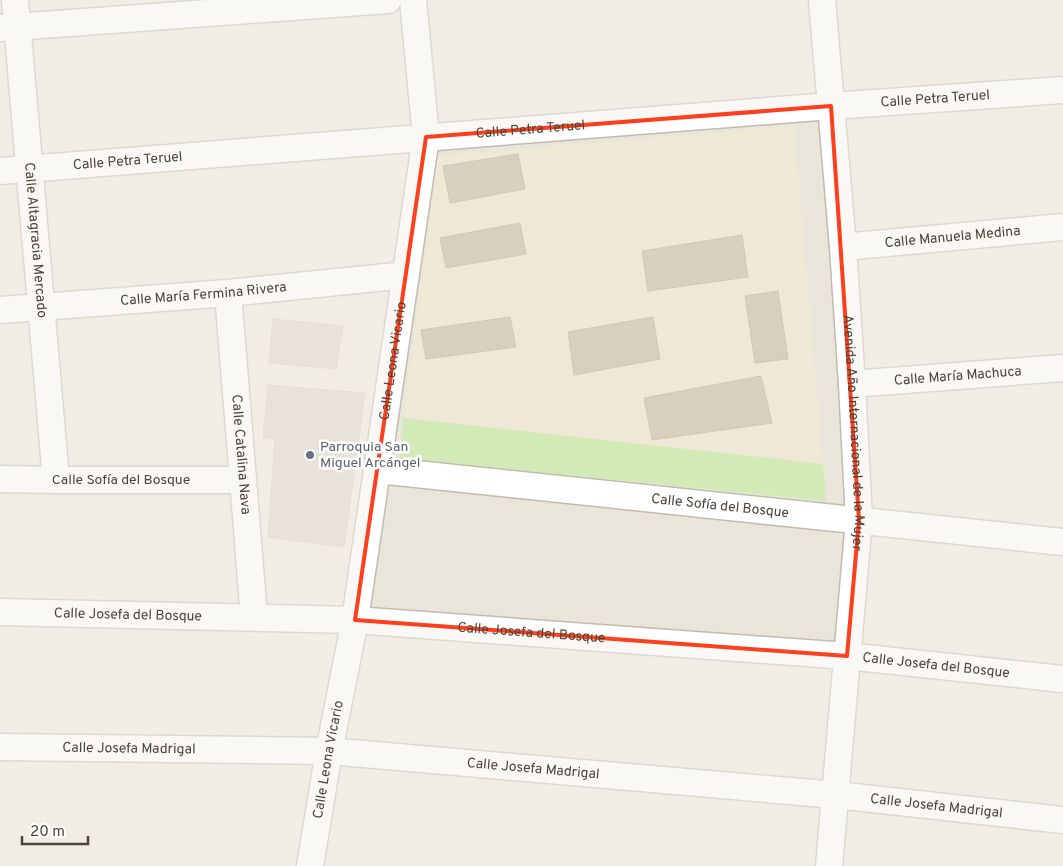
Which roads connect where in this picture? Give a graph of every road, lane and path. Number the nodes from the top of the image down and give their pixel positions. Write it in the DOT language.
graph roads {
  1 [pos="15,0"];
  2 [pos="388,0"];
  3 [pos="412,0"];
  4 [pos="822,0"];
  5 [pos="9,27"];
  6 [pos="1063,90"];
  7 [pos="831,106"];
  8 [pos="426,137"];
  9 [pos="29,168"];
  10 [pos="0,171"];
  11 [pos="1063,227"];
  12 [pos="843,247"];
  13 [pos="406,275"];
  14 [pos="228,292"];
  15 [pos="42,307"];
  16 [pos="0,310"];
  17 [pos="1063,368"];
  18 [pos="852,384"];
  19 [pos="378,470"];
  20 [pos="0,479"];
  21 [pos="56,480"];
  22 [pos="243,480"];
  23 [pos="859,520"];
  24 [pos="1063,542"];
  25 [pos="0,612"];
  26 [pos="254,617"];
  27 [pos="355,620"];
  28 [pos="847,656"];
  29 [pos="1063,679"];
  30 [pos="0,747"];
  31 [pos="329,751"];
  32 [pos="836,795"];
  33 [pos="1063,820"];
  34 [pos="310,866"];
  35 [pos="829,866"];
  1 -- 5 [label="street, Calle Altagracia Mercado"];
  2 -- 5 [label="street"];
  3 -- 8 [label="street, Calle Leona Vicario"];
  4 -- 7 [label="street, Avenida Año Internacional de la Mujer"];
  5 -- 9 [label="street, Calle Altagracia Mercado"];
  6 -- 7 [label="street, Calle Petra Teruel"];
  7 -- 8 [label="street, Calle Petra Teruel"];
  7 -- 12 [label="street, Avenida Año Internacional de la Mujer"];
  8 -- 9 [label="street, Calle Petra Teruel"];
  8 -- 13 [label="street, Calle Leona Vicario"];
  9 -- 10 [label="street, Calle Petra Teruel"];
  9 -- 15 [label="street, Calle Altagracia Mercado"];
  11 -- 12 [label="street, Calle Manuela Medina"];
  12 -- 18 [label="street, Avenida Año Internacional de la Mujer"];
  13 -- 14 [label="street, Calle María Fermina Rivera"];
  13 -- 19 [label="street, Calle Leona Vicario"];
  14 -- 15 [label="street, Calle María Fermina Rivera"];
  14 -- 22 [label="street, Calle Catalina Nava"];
  15 -- 16 [label="street, Calle María Fermina Rivera"];
  15 -- 21 [label="street, Calle Altagracia Mercado"];
  17 -- 18 [label="street, Calle María Machuca"];
  18 -- 23 [label="street, Avenida Año Internacional de la Mujer"];
  19 -- 23 [label="street, Calle Sofía del Bosque"];
  19 -- 27 [label="street, Calle Leona Vicario"];
  20 -- 21 [label="street, Calle Sofía del Bosque"];
  21 -- 22 [label="street, Calle Sofía del Bosque"];
  22 -- 26 [label="street, Calle Catalina Nava"];
  23 -- 24 [label="street, Calle Sofía del Bosque"];
  23 -- 28 [label="street, Avenida Año Internacional de la Mujer"];
  25 -- 26 [label="street, Calle Josefa del Bosque"];
  26 -- 27 [label="street, Calle Josefa del Bosque"];
  27 -- 28 [label="street, Calle Josefa del Bosque"];
  27 -- 31 [label="street, Calle Leona Vicario"];
  28 -- 29 [label="street, Calle Josefa del Bosque"];
  28 -- 32 [label="street, Avenida Año Internacional de la Mujer"];
  30 -- 31 [label="street, Calle Josefa Madrigal"];
  31 -- 32 [label="street, Calle Josefa Madrigal"];
  31 -- 34 [label="street, Calle Leona Vicario"];
  32 -- 33 [label="street, Calle Josefa Madrigal"];
  32 -- 35 [label="street, Avenida Año Internacional de la Mujer"];
}
